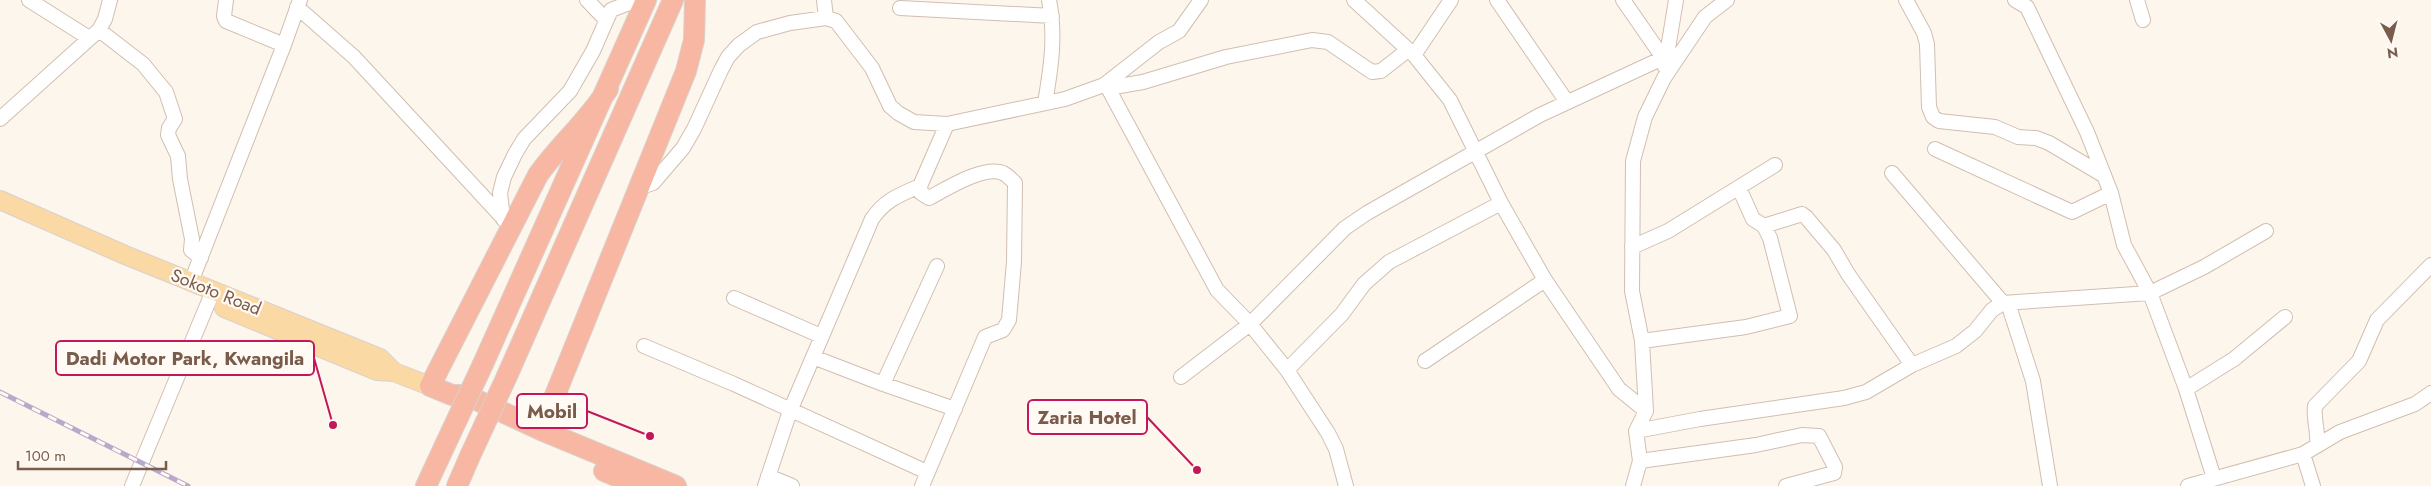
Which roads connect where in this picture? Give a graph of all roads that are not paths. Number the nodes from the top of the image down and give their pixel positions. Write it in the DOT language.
graph roads {
  1 [pos="29,0"];
  2 [pos="110,0"];
  3 [pos="226,0"];
  4 [pos="587,0"];
  5 [pos="631,0"];
  6 [pos="646,0"];
  7 [pos="673,0"];
  8 [pos="695,0"];
  9 [pos="824,0"];
  10 [pos="1050,0"];
  11 [pos="1201,0"];
  12 [pos="1354,0"];
  13 [pos="1451,0"];
  14 [pos="1497,0"];
  15 [pos="1623,0"];
  16 [pos="1676,0"];
  17 [pos="1727,0"];
  18 [pos="1906,0"];
  19 [pos="2015,0"];
  20 [pos="2137,0"];
  21 [pos="298,3"];
  22 [pos="900,8"];
  23 [pos="1052,16"];
  24 [pos="826,18"];
  25 [pos="606,20"];
  26 [pos="2143,20"];
  27 [pos="94,34"];
  28 [pos="284,45"];
  29 [pos="1411,52"];
  30 [pos="1664,60"];
  31 [pos="1664,78"];
  32 [pos="1106,86"];
  33 [pos="608,89"];
  34 [pos="1567,102"];
  35 [pos="1045,103"];
  36 [pos="0,119"];
  37 [pos="946,124"];
  38 [pos="1464,129"];
  39 [pos="1493,140"];
  40 [pos="1935,149"];
  41 [pos="1474,151"];
  42 [pos="1775,165"];
  43 [pos="1892,173"];
  44 [pos="2103,175"];
  45 [pos="920,186"];
  46 [pos="638,188"];
  47 [pos="1738,188"];
  48 [pos="2111,193"];
  49 [pos="0,200"];
  50 [pos="1502,203"];
  51 [pos="554,207"];
  52 [pos="0,213"];
  53 [pos="577,216"];
  54 [pos="503,218"];
  55 [pos="1764,226"];
  56 [pos="2266,231"];
  57 [pos="504,240"];
  58 [pos="1632,248"];
  59 [pos="200,258"];
  60 [pos="2431,265"];
  61 [pos="937,266"];
  62 [pos="1545,280"];
  63 [pos="191,282"];
  64 [pos="2150,293"];
  65 [pos="211,296"];
  66 [pos="734,298"];
  67 [pos="2006,303"];
  68 [pos="2285,316"];
  69 [pos="1250,324"];
  70 [pos="821,336"];
  71 [pos="1642,341"];
  72 [pos="644,346"];
  73 [pos="813,357"];
  74 [pos="1425,361"];
  75 [pos="1912,365"];
  76 [pos="1287,370"];
  77 [pos="1181,377"];
  78 [pos="882,384"];
  79 [pos="430,386"];
  80 [pos="2186,389"];
  81 [pos="2431,393"];
  82 [pos="452,395"];
  83 [pos="955,409"];
  84 [pos="790,411"];
  85 [pos="1646,412"];
  86 [pos="541,430"];
  87 [pos="1636,431"];
  88 [pos="2317,446"];
  89 [pos="2303,454"];
  90 [pos="1640,461"];
  91 [pos="927,472"];
  92 [pos="2214,478"];
  93 [pos="766,481"];
  94 [pos="132,486"];
  95 [pos="426,486"];
  96 [pos="457,486"];
  97 [pos="639,486"];
  98 [pos="676,486"];
  99 [pos="792,486"];
  100 [pos="922,486"];
  101 [pos="1346,486"];
  102 [pos="1633,486"];
  103 [pos="1786,486"];
  104 [pos="2050,486"];
  105 [pos="2188,486"];
  106 [pos="2313,486"];
  1 -- 27 [label="street"];
  2 -- 27 [label="street"];
  3 -- 28 [label="street"];
  4 -- 25 [label="street"];
  5 -- 25 [label="street"];
  6 -- 33 [label="highway"];
  7 -- 53 [label="highway"];
  8 -- 46 [label="highway"];
  9 -- 24 [label="street"];
  10 -- 23 [label="street"];
  11 -- 32 [label="street"];
  12 -- 29 [label="street"];
  13 -- 29 [label="street"];
  14 -- 34 [label="street"];
  15 -- 30 [label="street"];
  16 -- 30 [label="street"];
  17 -- 31 [label="street"];
  18 -- 44 [label="street"];
  19 -- 44 [label="street"];
  20 -- 26 [label="street"];
  21 -- 28 [label="street"];
  21 -- 54 [label="street"];
  22 -- 23 [label="street"];
  23 -- 35 [label="street"];
  24 -- 37 [label="street"];
  24 -- 46 [label="street"];
  25 -- 54 [label="street"];
  27 -- 36 [label="street"];
  27 -- 59 [label="street"];
  28 -- 59 [label="street"];
  29 -- 32 [label="street"];
  29 -- 38 [label="street"];
  30 -- 31 [label="street"];
  30 -- 34 [label="street"];
  31 -- 58 [label="street"];
  32 -- 35 [label="street"];
  32 -- 69 [label="street"];
  33 -- 51 [label="highway"];
  33 -- 57 [label="highway"];
  34 -- 39 [label="street"];
  35 -- 37 [label="street"];
  37 -- 45 [label="street"];
  38 -- 39 [label="street"];
  38 -- 41 [label="street"];
  39 -- 41 [label="street"];
  40 -- 48 [label="street"];
  41 -- 50 [label="street"];
  41 -- 69 [label="street"];
  42 -- 47 [label="street"];
  43 -- 67 [label="street"];
  44 -- 48 [label="street"];
  45 -- 70 [label="street"];
  45 -- 83 [label="street"];
  46 -- 86 [label="highway"];
  47 -- 55 [label="street"];
  47 -- 58 [label="street"];
  48 -- 64 [label="street"];
  49 -- 63 [label="main road, Sokoto Road"];
  50 -- 62 [label="street"];
  50 -- 76 [label="street"];
  51 -- 53 [label="highway"];
  51 -- 95 [label="highway, bridge"];
  52 -- 65 [label="main road"];
  53 -- 96 [label="highway, bridge"];
  54 -- 57 [label="street"];
  55 -- 71 [label="street"];
  55 -- 75 [label="street"];
  56 -- 64 [label="street"];
  57 -- 79 [label="highway"];
  58 -- 71 [label="street"];
  59 -- 63 [label="street"];
  60 -- 88 [label="street"];
  61 -- 78 [label="street"];
  62 -- 74 [label="street"];
  62 -- 85 [label="street"];
  63 -- 65 [label="main road, Sokoto Road"];
  64 -- 67 [label="street"];
  64 -- 80 [label="street"];
  65 -- 79 [label="main road, Sokoto Road"];
  65 -- 94 [label="street"];
  66 -- 70 [label="street"];
  67 -- 75 [label="street"];
  67 -- 104 [label="street"];
  68 -- 80 [label="street"];
  69 -- 76 [label="street"];
  69 -- 77 [label="street"];
  70 -- 73 [label="street"];
  71 -- 85 [label="street"];
  72 -- 84 [label="street"];
  73 -- 78 [label="street"];
  73 -- 84 [label="street"];
  75 -- 87 [label="street"];
  76 -- 101 [label="street"];
  78 -- 83 [label="street"];
  79 -- 82 [label="highway"];
  80 -- 92 [label="street"];
  81 -- 88 [label="street"];
  82 -- 86 [label="highway"];
  82 -- 97 [label="highway"];
  83 -- 91 [label="street"];
  84 -- 91 [label="street"];
  84 -- 93 [label="street"];
  85 -- 87 [label="street"];
  86 -- 98 [label="highway"];
  87 -- 90 [label="street"];
  88 -- 89 [label="street"];
  89 -- 92 [label="street"];
  89 -- 106 [label="street"];
  90 -- 102 [label="street"];
  90 -- 103 [label="street"];
  91 -- 100 [label="street"];
  92 -- 105 [label="street"];
  93 -- 99 [label="street"];
}
